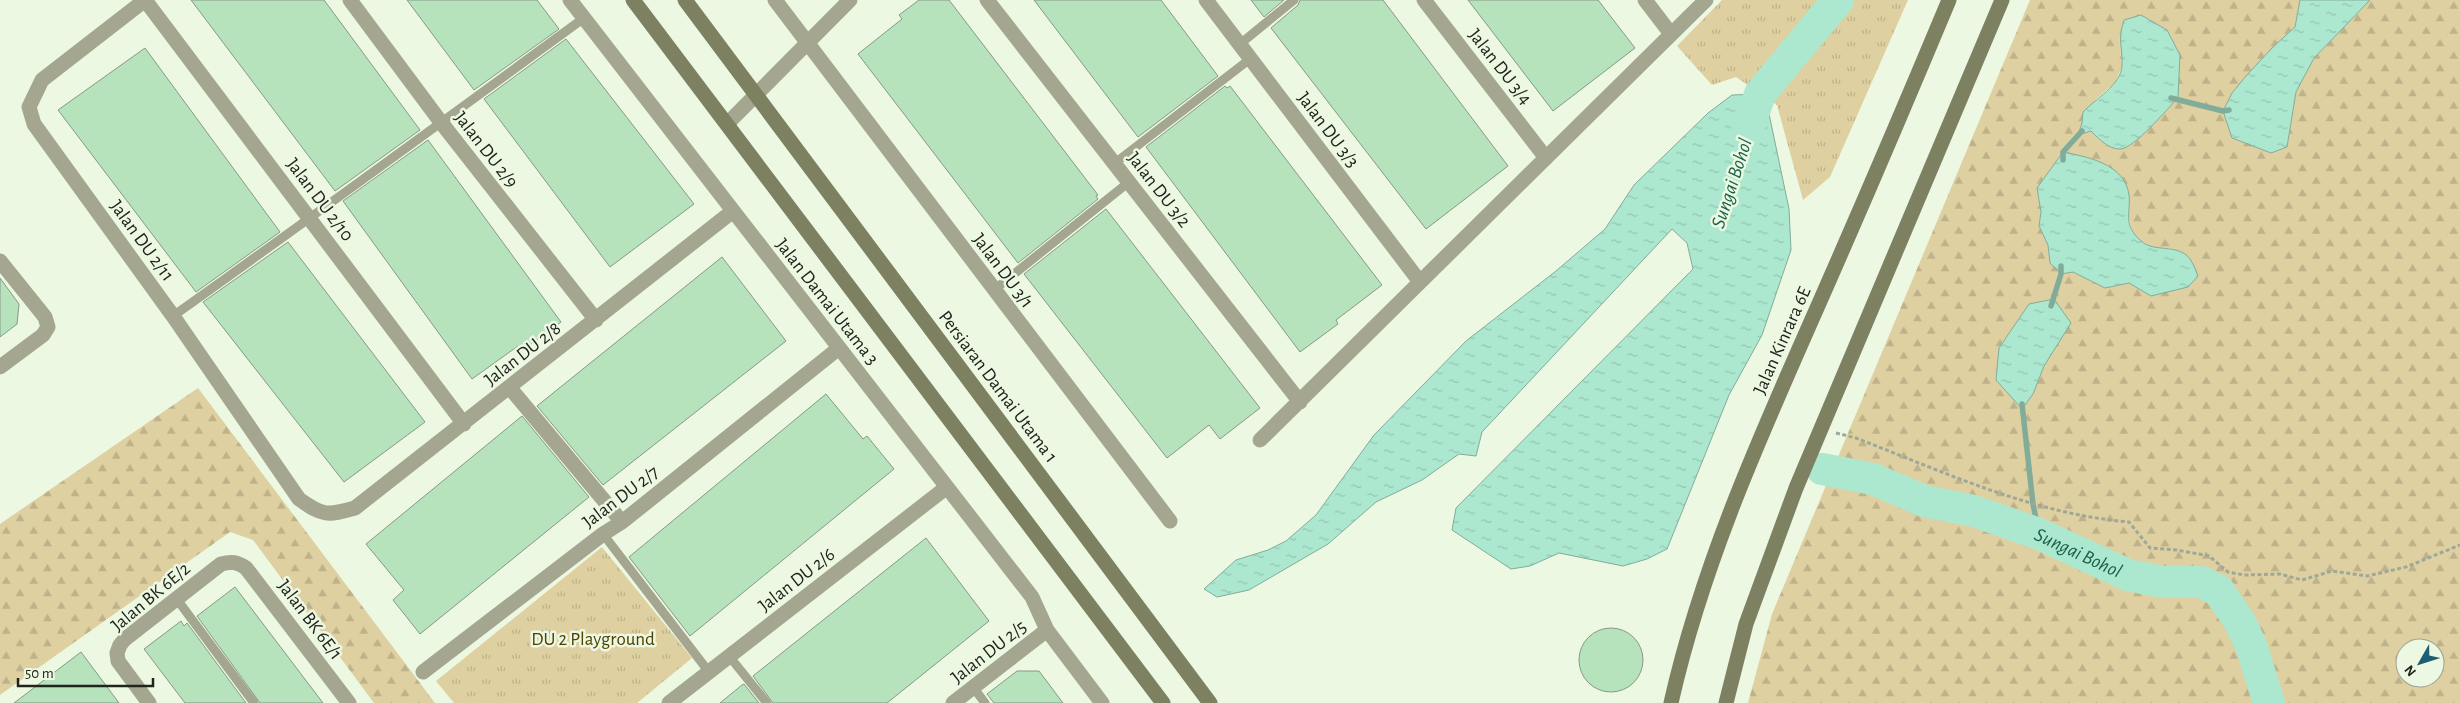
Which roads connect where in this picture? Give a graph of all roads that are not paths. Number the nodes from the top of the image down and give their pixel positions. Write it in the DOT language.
graph roads {
  1 [pos="145,0"];
  2 [pos="350,0"];
  3 [pos="570,0"];
  4 [pos="633,0"];
  5 [pos="685,0"];
  6 [pos="775,0"];
  7 [pos="850,0"];
  8 [pos="988,0"];
  9 [pos="1206,0"];
  10 [pos="1294,0"];
  11 [pos="1424,0"];
  12 [pos="1645,0"];
  13 [pos="1706,0"];
  14 [pos="1949,0"];
  15 [pos="2002,0"];
  16 [pos="584,18"];
  17 [pos="1671,34"];
  18 [pos="807,42"];
  19 [pos="1240,44"];
  20 [pos="1250,58"];
  21 [pos="756,94"];
  22 [pos="440,121"];
  23 [pos="728,123"];
  24 [pos="1546,158"];
  25 [pos="1114,163"];
  26 [pos="1129,182"];
  27 [pos="733,211"];
  28 [pos="310,219"];
  29 [pos="0,261"];
  30 [pos="1420,282"];
  31 [pos="994,290"];
  32 [pos="174,316"];
  33 [pos="596,320"];
  34 [pos="839,348"];
  35 [pos="0,367"];
  36 [pos="510,388"];
  37 [pos="1300,402"];
  38 [pos="464,424"];
  39 [pos="1260,440"];
  40 [pos="947,487"];
  41 [pos="330,515"];
  42 [pos="1170,521"];
  43 [pos="622,522"];
  44 [pos="603,534"];
  45 [pos="238,563"];
  46 [pos="176,598"];
  47 [pos="1047,630"];
  48 [pos="730,656"];
  49 [pos="423,672"];
  50 [pos="709,672"];
  51 [pos="973,687"];
  52 [pos="149,703"];
  53 [pos="254,703"];
  54 [pos="350,703"];
  55 [pos="669,703"];
  56 [pos="767,703"];
  57 [pos="952,703"];
  58 [pos="985,703"];
  59 [pos="1102,703"];
  60 [pos="1164,703"];
  61 [pos="1210,703"];
  62 [pos="1671,703"];
  63 [pos="1726,703"];
  1 -- 28 [label="street, Jalan DU 2/10"];
  1 -- 32 [label="street, Jalan DU 2/11"];
  2 -- 22 [label="street, Jalan DU 2/9"];
  3 -- 16 [label="street, Jalan Damai Utama 3"];
  4 -- 23 [label="street"];
  5 -- 21 [label="street, Persiaran Damai Utama 1"];
  6 -- 18 [label="street, Jalan DU 3/1"];
  7 -- 18 [label="street"];
  8 -- 25 [label="street, Jalan DU 3/2"];
  9 -- 19 [label="street, Jalan DU 3/3"];
  10 -- 19 [label="lane"];
  11 -- 24 [label="street, Jalan DU 3/4"];
  12 -- 17 [label="street"];
  13 -- 17 [label="street"];
  14 -- 62 [label="street, Jalan Kinrara 6E"];
  15 -- 63 [label="street"];
  16 -- 22 [label="lane"];
  16 -- 27 [label="street, Jalan Damai Utama 3"];
  17 -- 24 [label="street"];
  18 -- 21 [label="street"];
  18 -- 31 [label="street, Jalan DU 3/1"];
  19 -- 20 [label="street, Jalan DU 3/3"];
  20 -- 25 [label="lane"];
  20 -- 30 [label="street, Jalan DU 3/3"];
  21 -- 23 [label="street"];
  21 -- 61 [label="street, Persiaran Damai Utama 1"];
  22 -- 28 [label="lane"];
  22 -- 33 [label="street, Jalan DU 2/9"];
  23 -- 60 [label="street"];
  24 -- 30 [label="street"];
  25 -- 26 [label="street, Jalan DU 3/2"];
  26 -- 31 [label="lane"];
  26 -- 37 [label="street, Jalan DU 3/2"];
  27 -- 33 [label="street, Jalan DU 2/8"];
  27 -- 34 [label="street, Jalan Damai Utama 3"];
  28 -- 32 [label="lane"];
  28 -- 38 [label="street, Jalan DU 2/10"];
  29 -- 35 [label="street"];
  30 -- 37 [label="street"];
  31 -- 42 [label="street, Jalan DU 3/1"];
  32 -- 41 [label="street, Jalan DU 2/11"];
  33 -- 36 [label="street, Jalan DU 2/8"];
  34 -- 40 [label="street, Jalan Damai Utama 3"];
  34 -- 43 [label="street, Jalan DU 2/7"];
  36 -- 38 [label="street, Jalan DU 2/8"];
  36 -- 43 [label="street"];
  37 -- 39 [label="street"];
  38 -- 41 [label="street, Jalan DU 2/8"];
  40 -- 47 [label="street, Jalan Damai Utama 3"];
  40 -- 48 [label="street, Jalan DU 2/6"];
  43 -- 44 [label="street, Jalan DU 2/7"];
  44 -- 49 [label="street, Jalan DU 2/7"];
  44 -- 50 [label="lane"];
  45 -- 46 [label="street, Jalan BK 6E/2"];
  45 -- 54 [label="street, Jalan BK 6E/1"];
  46 -- 52 [label="street, Jalan BK 6E/2"];
  46 -- 53 [label="lane"];
  47 -- 51 [label="street, Jalan DU 2/5"];
  47 -- 59 [label="street, Jalan Damai Utama 3"];
  48 -- 50 [label="street, Jalan DU 2/6"];
  48 -- 56 [label="lane"];
  50 -- 55 [label="street, Jalan DU 2/6"];
  51 -- 57 [label="street, Jalan DU 2/5"];
  51 -- 58 [label="lane"];
}
